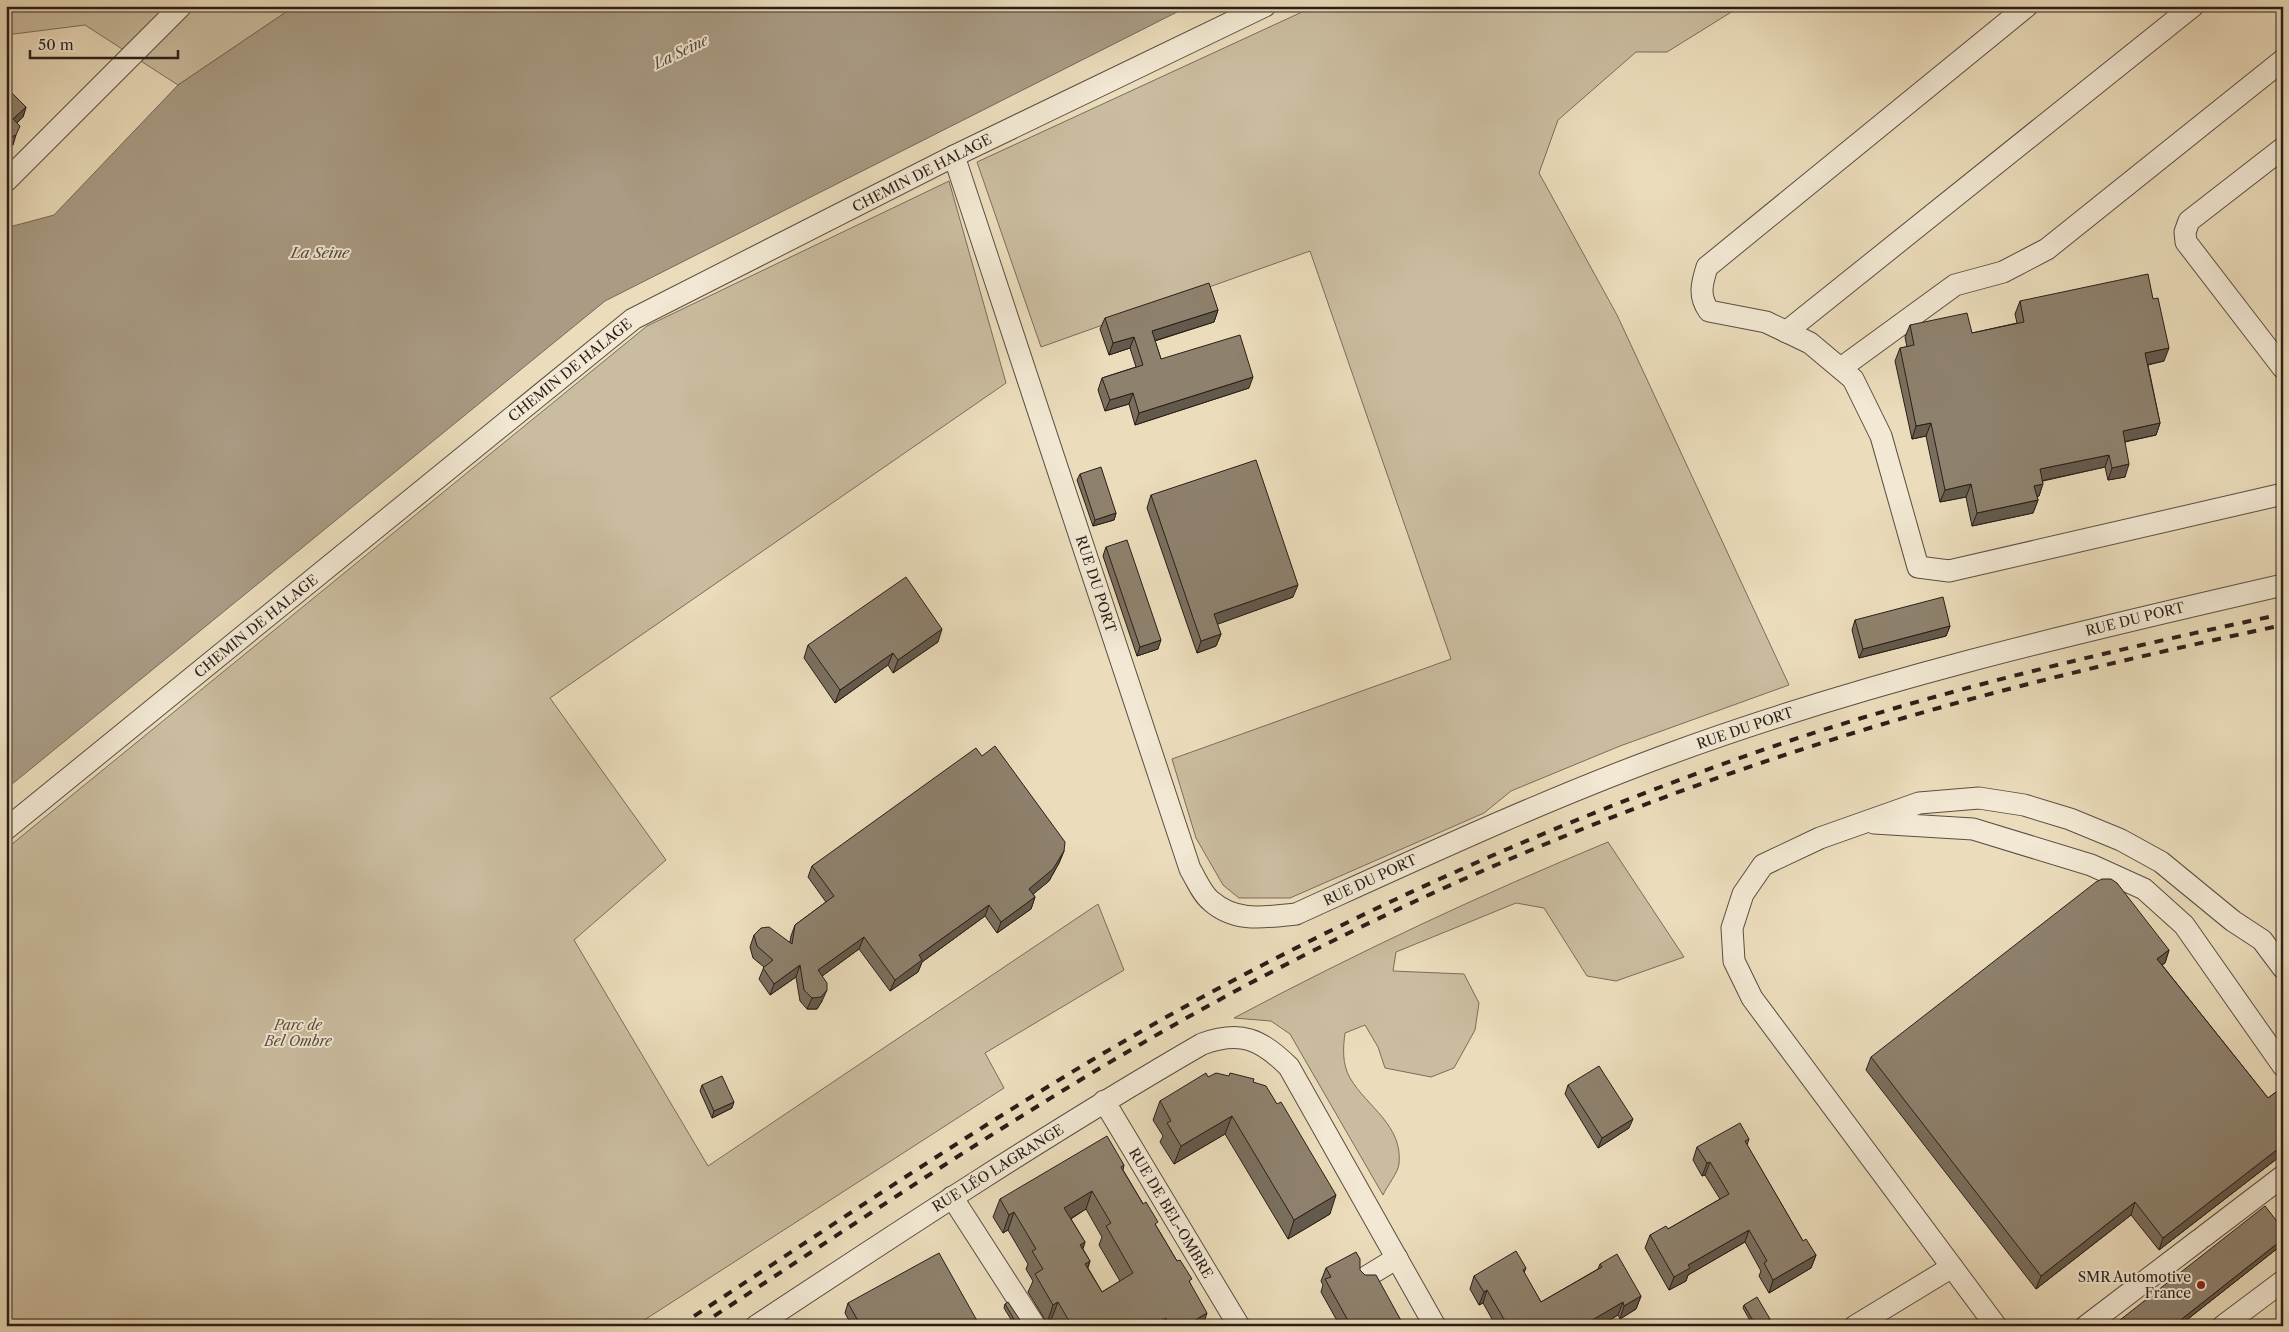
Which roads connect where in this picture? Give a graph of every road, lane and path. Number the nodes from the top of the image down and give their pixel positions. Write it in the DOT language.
graph roads {
  1 [pos="181,6"];
  2 [pos="1265,6"];
  3 [pos="2027,6"];
  4 [pos="2193,6"];
  5 [pos="2283,60"];
  6 [pos="2283,148"];
  7 [pos="954,156"];
  8 [pos="6,181"];
  9 [pos="1786,332"];
  10 [pos="1841,368"];
  11 [pos="2283,368"];
  12 [pos="2283,494"];
  13 [pos="2283,584"];
  14 [pos="1864,822"];
  15 [pos="6,829"];
  16 [pos="2283,968"];
  17 [pos="2283,1066"];
  18 [pos="1104,1101"];
  19 [pos="2283,1176"];
  20 [pos="952,1197"];
  21 [pos="1397,1258"];
  22 [pos="1952,1267"];
  23 [pos="1366,1277"];
  24 [pos="2283,1281"];
  25 [pos="756,1326"];
  26 [pos="1035,1326"];
  27 [pos="1238,1326"];
  28 [pos="1435,1326"];
  29 [pos="1855,1326"];
  30 [pos="1996,1326"];
  31 [pos="2086,1326"];
  32 [pos="2223,1326"];
  1 -- 8 [label="street"];
  2 -- 7 [label="street, CHEMIN DE HALAGE"];
  3 -- 9 [label="street"];
  4 -- 9 [label="street"];
  5 -- 10 [label="street"];
  6 -- 11 [label="street"];
  7 -- 13 [label="street, RUE DU PORT"];
  7 -- 15 [label="street, CHEMIN DE HALAGE"];
  9 -- 10 [label="street"];
  10 -- 12 [label="street"];
  14 -- 16 [label="street"];
  14 -- 17 [label="street"];
  14 -- 22 [label="street"];
  18 -- 20 [label="street, RUE LÉO LAGRANGE"];
  18 -- 21 [label="street, RUE LÉO LAGRANGE"];
  18 -- 27 [label="street, RUE DE BEL-OMBRE"];
  19 -- 31 [label="street"];
  20 -- 25 [label="street, RUE LÉO LAGRANGE"];
  20 -- 26 [label="street"];
  21 -- 23 [label="street"];
  21 -- 28 [label="street, RUE LÉO LAGRANGE"];
  22 -- 29 [label="street"];
  22 -- 30 [label="street"];
  24 -- 32 [label="street"];
}
